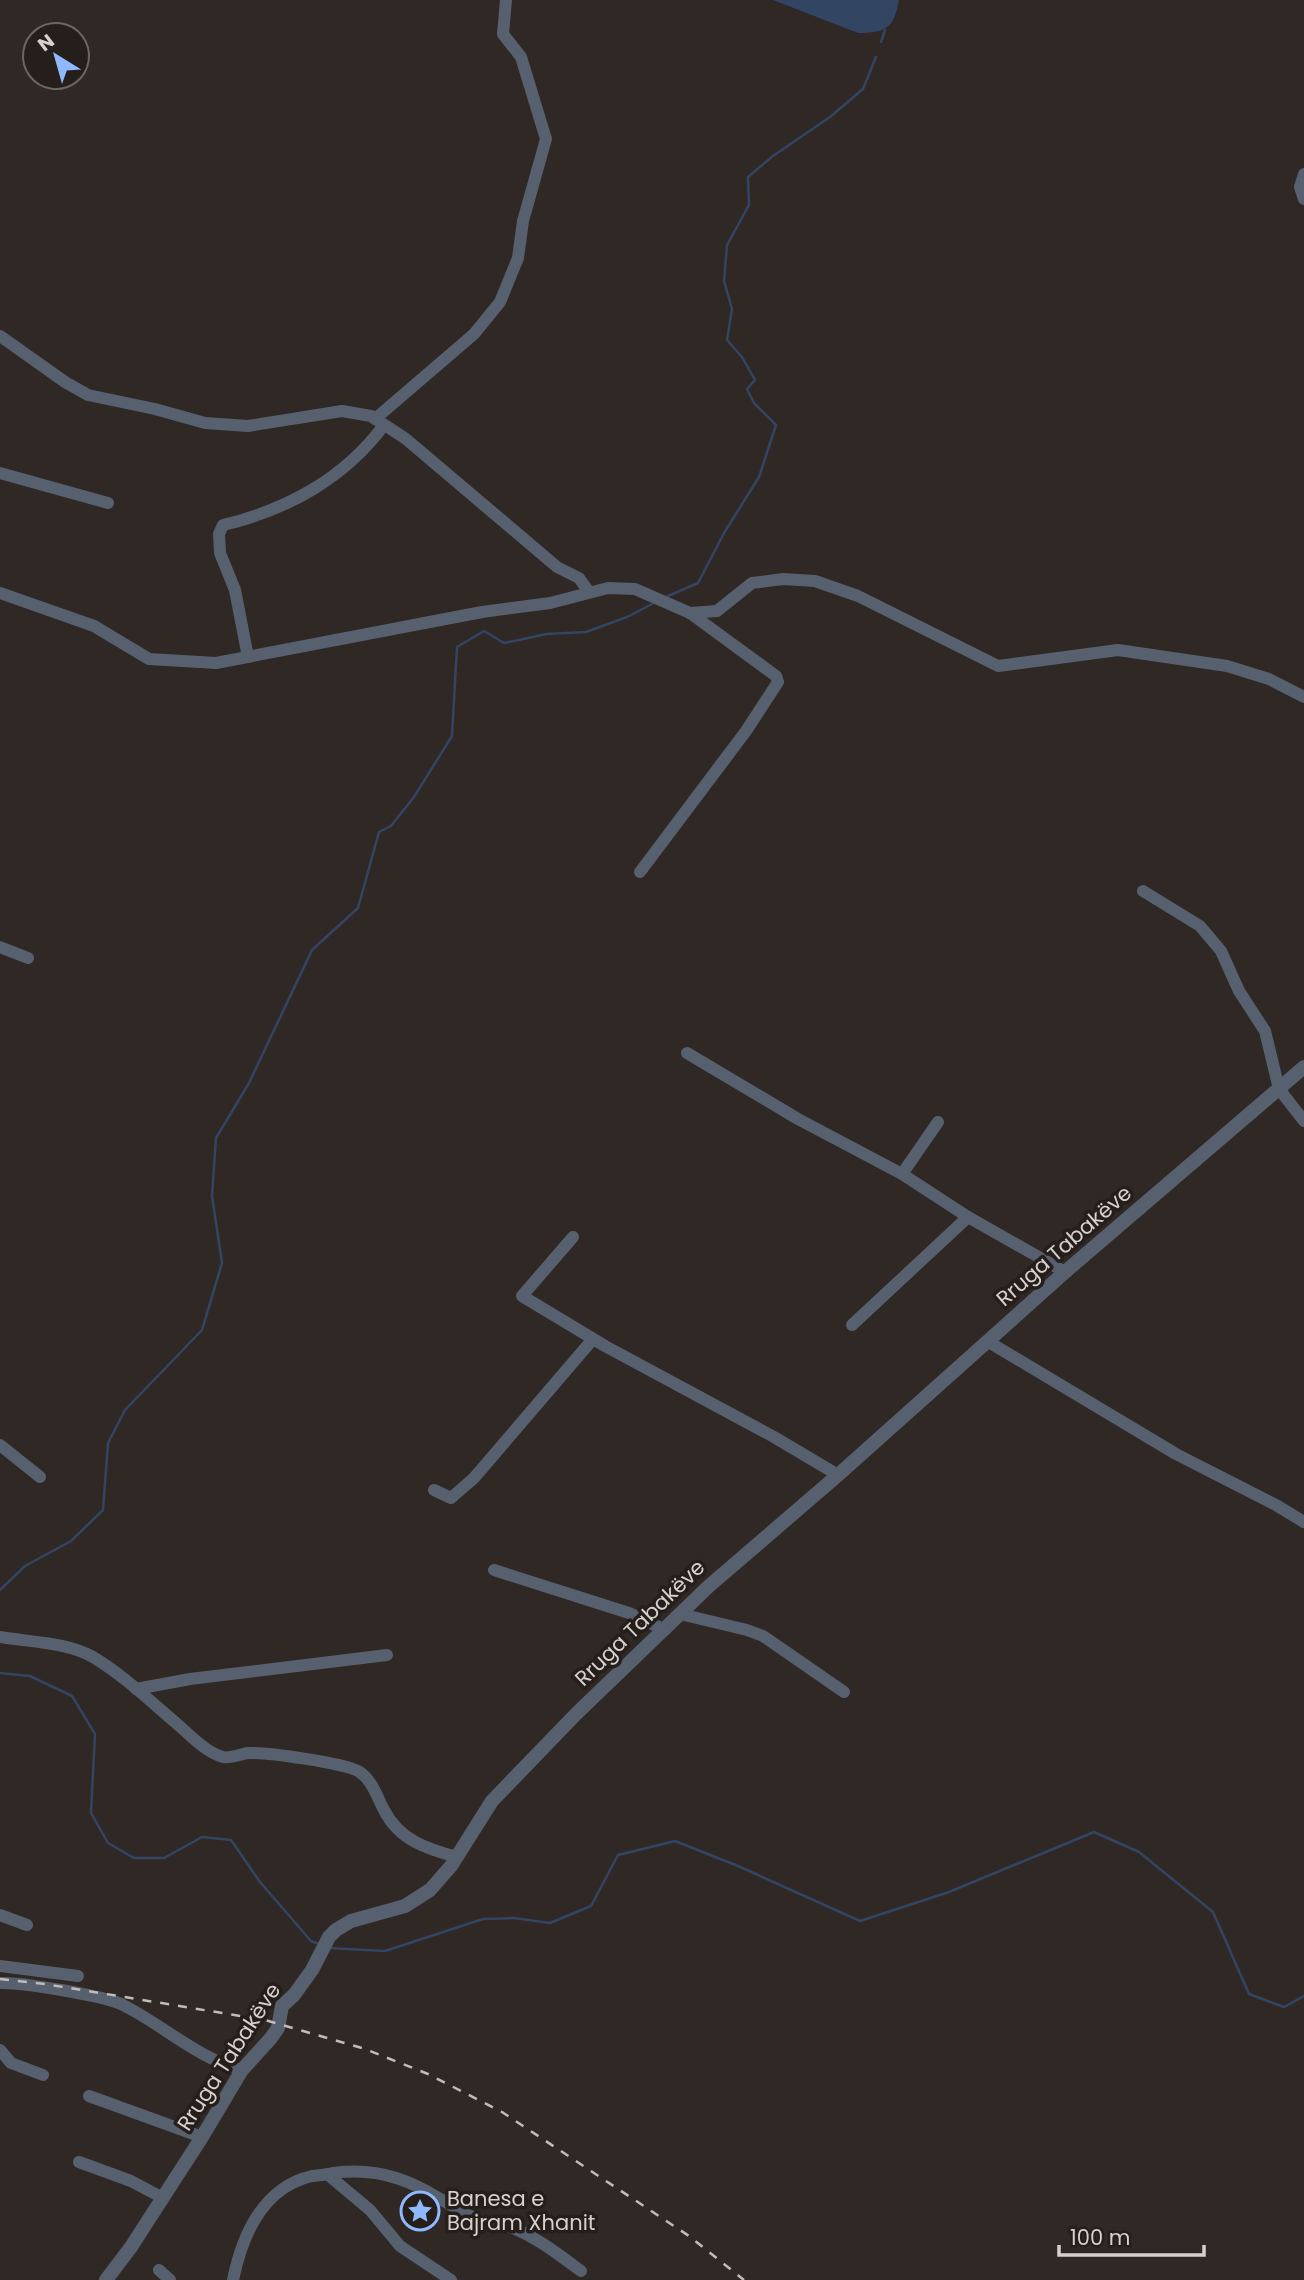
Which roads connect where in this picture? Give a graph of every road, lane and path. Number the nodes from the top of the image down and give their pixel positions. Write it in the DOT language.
graph roads {
  1 [pos="506,0"];
  2 [pos="1304,174"];
  3 [pos="1304,199"];
  4 [pos="0,336"];
  5 [pos="380,422"];
  6 [pos="0,472"];
  7 [pos="108,502"];
  8 [pos="589,592"];
  9 [pos="0,593"];
  10 [pos="690,614"];
  11 [pos="248,657"];
  12 [pos="1304,697"];
  13 [pos="640,872"];
  14 [pos="1143,891"];
  15 [pos="0,947"];
  16 [pos="28,958"];
  17 [pos="687,1053"];
  18 [pos="1304,1068"];
  19 [pos="1279,1089"];
  20 [pos="1304,1121"];
  21 [pos="938,1122"];
  22 [pos="902,1174"];
  23 [pos="968,1217"];
  24 [pos="573,1237"];
  25 [pos="1065,1272"];
  26 [pos="852,1325"];
  27 [pos="593,1339"];
  28 [pos="988,1341"];
  29 [pos="0,1446"];
  30 [pos="838,1475"];
  31 [pos="40,1477"];
  32 [pos="434,1490"];
  33 [pos="1304,1522"];
  34 [pos="494,1570"];
  35 [pos="680,1614"];
  36 [pos="665,1630"];
  37 [pos="0,1637"];
  38 [pos="387,1655"];
  39 [pos="136,1689"];
  40 [pos="844,1692"];
  41 [pos="457,1857"];
  42 [pos="0,1915"];
  43 [pos="27,1925"];
  44 [pos="0,1966"];
  45 [pos="78,1976"];
  46 [pos="0,1983"];
  47 [pos="0,2050"];
  48 [pos="242,2070"];
  49 [pos="43,2075"];
  50 [pos="89,2096"];
  51 [pos="202,2137"];
  52 [pos="79,2162"];
  53 [pos="327,2174"];
  54 [pos="163,2198"];
  55 [pos="159,2270"];
  56 [pos="580,2271"];
  57 [pos="106,2280"];
  58 [pos="170,2280"];
  59 [pos="233,2280"];
  60 [pos="451,2280"];
  1 -- 5 [label="street"];
  2 -- 3 [label="street"];
  4 -- 5 [label="street"];
  5 -- 8 [label="street"];
  5 -- 11 [label="street"];
  6 -- 7 [label="street"];
  8 -- 10 [label="street"];
  8 -- 11 [label="street"];
  9 -- 11 [label="street"];
  10 -- 12 [label="street"];
  10 -- 13 [label="street"];
  14 -- 19 [label="street"];
  15 -- 16 [label="street"];
  17 -- 22 [label="street"];
  18 -- 19 [label="street, Rruga Tabakëve"];
  19 -- 20 [label="street"];
  19 -- 25 [label="street, Rruga Tabakëve"];
  21 -- 22 [label="street"];
  22 -- 23 [label="street"];
  23 -- 25 [label="street"];
  23 -- 26 [label="street"];
  24 -- 27 [label="street"];
  25 -- 28 [label="street, Rruga Tabakëve"];
  27 -- 30 [label="street"];
  27 -- 32 [label="street"];
  28 -- 30 [label="street, Rruga Tabakëve"];
  28 -- 33 [label="street"];
  29 -- 31 [label="street"];
  30 -- 35 [label="street, Rruga Tabakëve"];
  34 -- 36 [label="street"];
  35 -- 36 [label="street, Rruga Tabakëve"];
  35 -- 40 [label="street"];
  36 -- 41 [label="street, Rruga Tabakëve"];
  37 -- 39 [label="street"];
  38 -- 39 [label="street"];
  39 -- 41 [label="street"];
  41 -- 48 [label="street, Rruga Tabakëve"];
  42 -- 43 [label="street"];
  44 -- 45 [label="street"];
  46 -- 48 [label="street"];
  47 -- 49 [label="street"];
  48 -- 51 [label="street, Rruga Tabakëve"];
  50 -- 51 [label="street"];
  51 -- 54 [label="street, Rruga Tabakëve"];
  52 -- 54 [label="street"];
  53 -- 56 [label="street"];
  53 -- 59 [label="street"];
  53 -- 60 [label="street"];
  54 -- 57 [label="street, Rruga Tabakëve"];
  55 -- 58 [label="street"];
}
